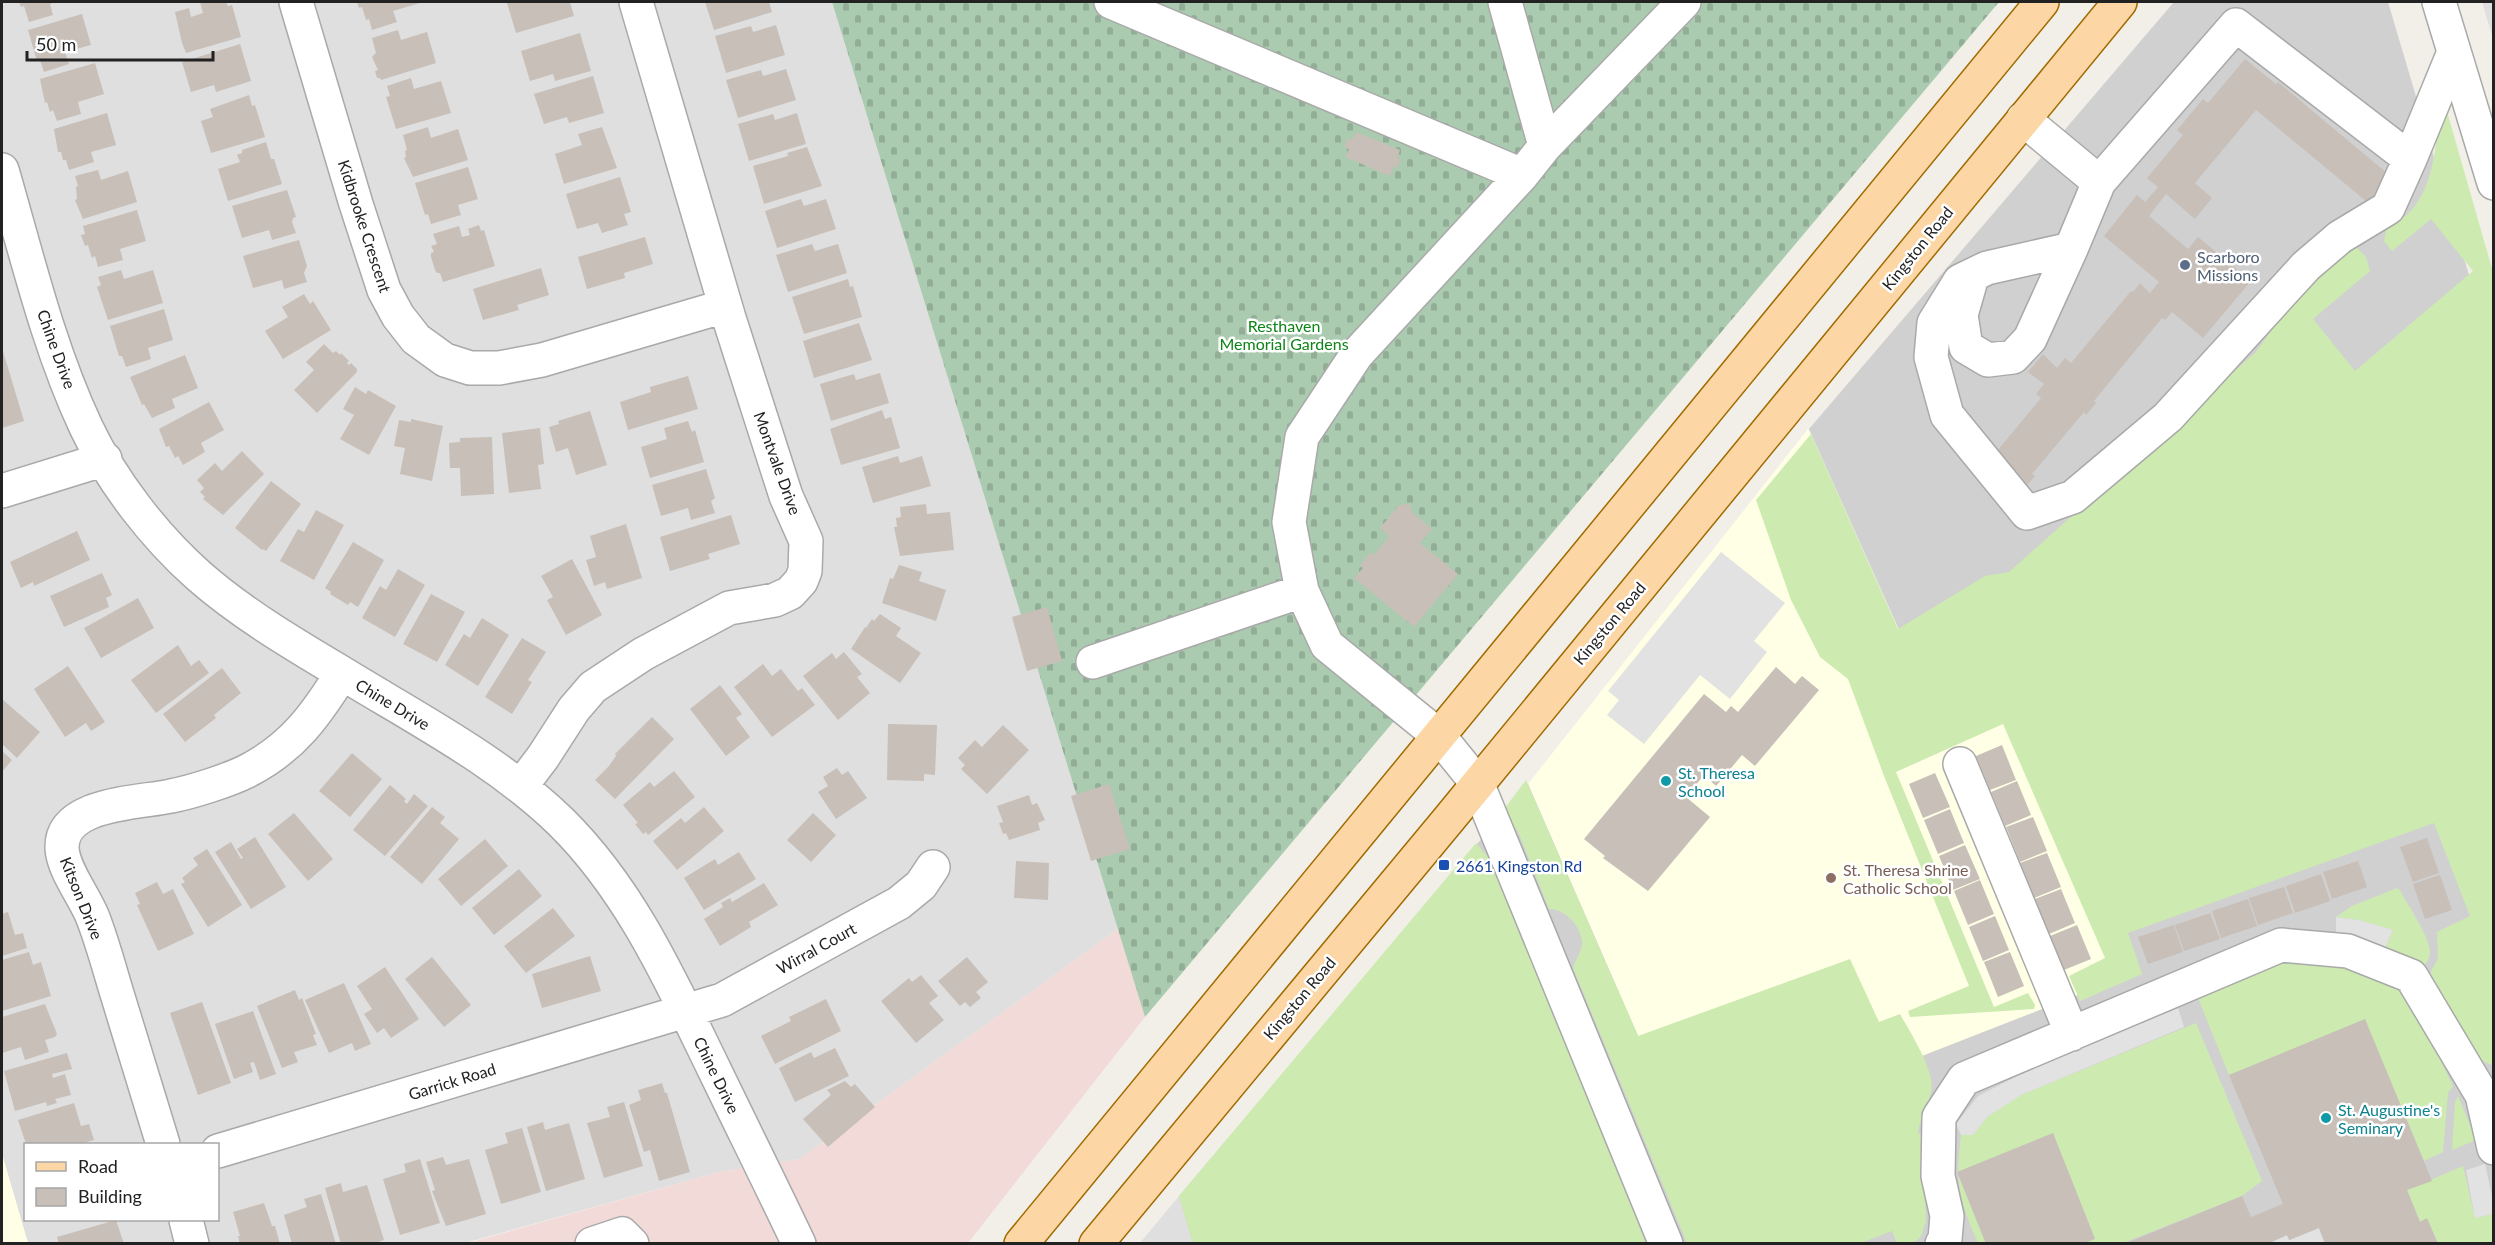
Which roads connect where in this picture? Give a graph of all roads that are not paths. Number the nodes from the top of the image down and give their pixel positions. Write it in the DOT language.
graph roads {
  1 [pos="296,2"];
  2 [pos="636,2"];
  3 [pos="1111,2"];
  4 [pos="1505,2"];
  5 [pos="1684,2"];
  6 [pos="2042,2"];
  7 [pos="2120,2"];
  8 [pos="2439,2"];
  9 [pos="2454,52"];
  10 [pos="2023,118"];
  11 [pos="1545,146"];
  12 [pos="2410,159"];
  13 [pos="2,170"];
  14 [pos="1522,175"];
  15 [pos="2099,182"];
  16 [pos="2493,183"];
  17 [pos="2071,249"];
  18 [pos="1972,275"];
  19 [pos="725,306"];
  20 [pos="105,459"];
  21 [pos="2,491"];
  22 [pos="1302,591"];
  23 [pos="1093,662"];
  24 [pos="342,674"];
  25 [pos="1439,736"];
  26 [pos="1960,764"];
  27 [pos="1477,783"];
  28 [pos="521,786"];
  29 [pos="933,867"];
  30 [pos="686,1010"];
  31 [pos="2072,1034"];
  32 [pos="2488,1093"];
  33 [pos="163,1143"];
  34 [pos="2493,1148"];
  35 [pos="219,1151"];
  36 [pos="186,1221"];
  37 [pos="1945,1242"];
  38 [pos="192,1244"];
  39 [pos="592,1244"];
  40 [pos="632,1244"];
  41 [pos="799,1244"];
  42 [pos="1021,1244"];
  43 [pos="1096,1244"];
  44 [pos="1666,1244"];
  1 -- 19 [label="street, Kidbrooke Crescent"];
  2 -- 19 [label="street, Montvale Drive"];
  3 -- 14 [label="street"];
  4 -- 11 [label="street"];
  5 -- 11 [label="street"];
  6 -- 25 [label="main road"];
  7 -- 10 [label="main road, Kingston Road"];
  8 -- 9 [label="street"];
  9 -- 12 [label="street"];
  9 -- 16 [label="street"];
  10 -- 15 [label="street"];
  10 -- 27 [label="main road, Kingston Road"];
  11 -- 14 [label="street"];
  12 -- 15 [label="street"];
  12 -- 18 [label="street"];
  13 -- 20 [label="street, Chine Drive"];
  14 -- 22 [label="street"];
  15 -- 17 [label="street"];
  17 -- 18 [label="street"];
  17 -- 18 [label="street"];
  19 -- 28 [label="street, Montvale Drive"];
  20 -- 21 [label="street"];
  20 -- 24 [label="street, Chine Drive"];
  22 -- 23 [label="street"];
  22 -- 25 [label="street"];
  24 -- 28 [label="street, Chine Drive"];
  24 -- 33 [label="street, Kitson Drive"];
  25 -- 27 [label="street"];
  25 -- 42 [label="main road"];
  26 -- 31 [label="street"];
  27 -- 43 [label="main road, Kingston Road"];
  27 -- 44 [label="street"];
  28 -- 30 [label="street, Chine Drive"];
  29 -- 30 [label="street, Wirral Court"];
  30 -- 35 [label="street, Garrick Road"];
  30 -- 41 [label="street, Chine Drive"];
  31 -- 32 [label="street"];
  31 -- 37 [label="street"];
  32 -- 34 [label="street"];
  36 -- 38 [label="street"];
  39 -- 40 [label="street"];
}
